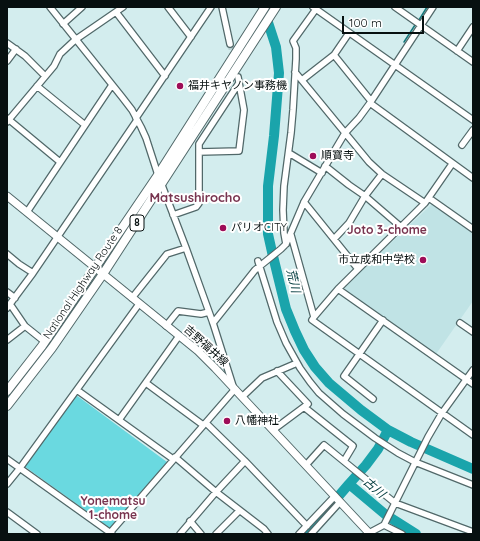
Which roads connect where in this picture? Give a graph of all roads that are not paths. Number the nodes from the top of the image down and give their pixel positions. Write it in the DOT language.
graph roads {
  1 [pos="50,7"];
  2 [pos="82,7"];
  3 [pos="168,7"];
  4 [pos="211,7"];
  5 [pos="222,7"];
  6 [pos="265,7"];
  7 [pos="276,7"];
  8 [pos="395,7"];
  9 [pos="433,7"];
  10 [pos="315,8"];
  11 [pos="119,9"];
  12 [pos="63,24"];
  13 [pos="421,25"];
  14 [pos="473,27"];
  15 [pos="349,33"];
  16 [pos="191,36"];
  17 [pos="76,40"];
  18 [pos="7,43"];
  19 [pos="230,44"];
  20 [pos="16,49"];
  21 [pos="457,51"];
  22 [pos="334,55"];
  23 [pos="7,61"];
  24 [pos="473,62"];
  25 [pos="395,65"];
  26 [pos="295,72"];
  27 [pos="45,76"];
  28 [pos="165,76"];
  29 [pos="238,77"];
  30 [pos="302,80"];
  31 [pos="239,83"];
  32 [pos="112,85"];
  33 [pos="37,86"];
  34 [pos="371,102"];
  35 [pos="137,119"];
  36 [pos="8,120"];
  37 [pos="473,120"];
  38 [pos="85,125"];
  39 [pos="473,130"];
  40 [pos="345,133"];
  41 [pos="462,145"];
  42 [pos="199,152"];
  43 [pos="288,153"];
  44 [pos="60,162"];
  45 [pos="452,164"];
  46 [pos="326,166"];
  47 [pos="322,172"];
  48 [pos="382,174"];
  49 [pos="158,175"];
  50 [pos="472,175"];
  51 [pos="162,185"];
  52 [pos="7,196"];
  53 [pos="365,196"];
  54 [pos="429,198"];
  55 [pos="304,202"];
  56 [pos="425,203"];
  57 [pos="27,212"];
  58 [pos="173,215"];
  59 [pos="400,227"];
  60 [pos="473,229"];
  61 [pos="291,235"];
  62 [pos="58,237"];
  63 [pos="334,239"];
  64 [pos="286,244"];
  65 [pos="186,248"];
  66 [pos="7,254"];
  67 [pos="260,264"];
  68 [pos="95,267"];
  69 [pos="358,269"];
  70 [pos="33,273"];
  71 [pos="104,274"];
  72 [pos="338,289"];
  73 [pos="7,292"];
  74 [pos="15,298"];
  75 [pos="132,298"];
  76 [pos="139,304"];
  77 [pos="8,306"];
  78 [pos="209,312"];
  79 [pos="314,317"];
  80 [pos="383,320"];
  81 [pos="460,323"];
  82 [pos="213,324"];
  83 [pos="25,326"];
  84 [pos="166,326"];
  85 [pos="473,332"];
  86 [pos="179,336"];
  87 [pos="7,340"];
  88 [pos="45,342"];
  89 [pos="359,354"];
  90 [pos="297,363"];
  91 [pos="473,370"];
  92 [pos="277,371"];
  93 [pos="467,379"];
  94 [pos="146,383"];
  95 [pos="473,384"];
  96 [pos="234,389"];
  97 [pos="77,390"];
  98 [pos="7,391"];
  99 [pos="242,397"];
  100 [pos="373,399"];
  101 [pos="7,406"];
  102 [pos="304,407"];
  103 [pos="442,413"];
  104 [pos="119,420"];
  105 [pos="204,424"];
  106 [pos="273,430"];
  107 [pos="473,435"];
  108 [pos="174,458"];
  109 [pos="7,459"];
  110 [pos="245,461"];
  111 [pos="344,461"];
  112 [pos="415,462"];
  113 [pos="306,465"];
  114 [pos="20,468"];
  115 [pos="7,484"];
  116 [pos="473,485"];
  117 [pos="216,492"];
  118 [pos="335,496"];
  119 [pos="340,502"];
  120 [pos="395,503"];
  121 [pos="239,510"];
  122 [pos="7,512"];
  123 [pos="190,521"];
  124 [pos="385,523"];
  125 [pos="307,526"];
  126 [pos="469,532"];
  127 [pos="110,533"];
  128 [pos="370,533"];
  129 [pos="37,534"];
  130 [pos="180,534"];
  131 [pos="201,534"];
  132 [pos="216,534"];
  133 [pos="268,534"];
  134 [pos="299,534"];
  135 [pos="311,534"];
  136 [pos="402,534"];
  1 -- 12 [label="street"];
  2 -- 12 [label="street"];
  3 -- 16 [label="street"];
  4 -- 16 [label="street"];
  5 -- 19 [label="street"];
  6 -- 49 [label="highway, National Highway Route 8 / 8"];
  7 -- 51 [label="highway, National Highway Route 8 / 8"];
  8 -- 13 [label="street"];
  9 -- 13 [label="street"];
  10 -- 15 [label="street"];
  10 -- 26 [label="street"];
  11 -- 17 [label="street"];
  11 -- 28 [label="street"];
  12 -- 17 [label="street"];
  13 -- 21 [label="street"];
  13 -- 25 [label="street"];
  14 -- 21 [label="street"];
  15 -- 22 [label="street"];
  15 -- 25 [label="street"];
  16 -- 28 [label="street"];
  17 -- 27 [label="street"];
  17 -- 32 [label="street"];
  18 -- 20 [label="street"];
  20 -- 23 [label="street"];
  20 -- 27 [label="street"];
  21 -- 24 [label="street"];
  22 -- 30 [label="street"];
  22 -- 34 [label="street"];
  25 -- 34 [label="street"];
  25 -- 37 [label="street"];
  26 -- 30 [label="street"];
  26 -- 43 [label="street"];
  27 -- 33 [label="street"];
  28 -- 35 [label="street"];
  29 -- 31 [label="street"];
  30 -- 40 [label="street"];
  31 -- 42 [label="street"];
  31 -- 42 [label="street"];
  32 -- 35 [label="street"];
  32 -- 38 [label="street"];
  33 -- 36 [label="street"];
  33 -- 38 [label="street"];
  34 -- 40 [label="street"];
  34 -- 45 [label="street"];
  35 -- 49 [label="street"];
  35 -- 62 [label="street"];
  36 -- 44 [label="street"];
  38 -- 44 [label="street"];
  39 -- 41 [label="street"];
  40 -- 46 [label="street"];
  40 -- 48 [label="street"];
  42 -- 58 [label="street"];
  43 -- 47 [label="street"];
  43 -- 64 [label="street"];
  44 -- 57 [label="street"];
  45 -- 50 [label="street"];
  45 -- 54 [label="street"];
  46 -- 47 [label="street"];
  46 -- 53 [label="street"];
  47 -- 55 [label="street"];
  48 -- 53 [label="street"];
  48 -- 56 [label="street"];
  49 -- 51 [label="street"];
  49 -- 68 [label="highway, National Highway Route 8 / 8"];
  51 -- 58 [label="street"];
  51 -- 71 [label="highway, National Highway Route 8 / 8"];
  52 -- 57 [label="main road, 吉野福井線"];
  53 -- 59 [label="street"];
  53 -- 63 [label="street"];
  54 -- 56 [label="street"];
  54 -- 60 [label="street"];
  55 -- 61 [label="street"];
  55 -- 63 [label="street"];
  56 -- 59 [label="street"];
  57 -- 62 [label="main road, 吉野福井線"];
  58 -- 65 [label="street"];
  59 -- 69 [label="street"];
  61 -- 64 [label="street"];
  61 -- 79 [label="street"];
  62 -- 68 [label="main road, 吉野福井線"];
  62 -- 70 [label="street"];
  63 -- 69 [label="street"];
  64 -- 67 [label="street"];
  65 -- 75 [label="street"];
  65 -- 78 [label="street"];
  66 -- 70 [label="street"];
  67 -- 82 [label="street"];
  67 -- 90 [label="street"];
  68 -- 71 [label="main road, 吉野福井線"];
  68 -- 88 [label="highway, National Highway Route 8 / 8"];
  69 -- 72 [label="street"];
  70 -- 74 [label="street"];
  71 -- 75 [label="main road, 吉野福井線"];
  71 -- 101 [label="highway, National Highway Route 8 / 8"];
  72 -- 79 [label="street"];
  72 -- 80 [label="street"];
  73 -- 74 [label="street"];
  74 -- 77 [label="street"];
  75 -- 76 [label="main road, 吉野福井線"];
  76 -- 84 [label="main road, 吉野福井線"];
  76 -- 97 [label="street"];
  77 -- 83 [label="street"];
  78 -- 82 [label="street"];
  78 -- 84 [label="street"];
  79 -- 89 [label="street"];
  80 -- 89 [label="street"];
  80 -- 93 [label="street"];
  81 -- 85 [label="street"];
  82 -- 96 [label="street"];
  83 -- 87 [label="street"];
  83 -- 88 [label="street"];
  84 -- 86 [label="main road, 吉野福井線"];
  86 -- 94 [label="street"];
  86 -- 96 [label="main road, 吉野福井線"];
  88 -- 98 [label="highway, National Highway Route 8 / 8"];
  89 -- 100 [label="street"];
  89 -- 103 [label="street"];
  90 -- 92 [label="street"];
  90 -- 112 [label="street"];
  91 -- 93 [label="street"];
  92 -- 99 [label="street"];
  92 -- 102 [label="street"];
  93 -- 95 [label="street"];
  93 -- 103 [label="street"];
  94 -- 104 [label="street"];
  94 -- 105 [label="street"];
  96 -- 99 [label="main road, 吉野福井線"];
  96 -- 105 [label="street"];
  97 -- 104 [label="street"];
  97 -- 114 [label="street"];
  99 -- 106 [label="main road, 吉野福井線"];
  102 -- 106 [label="street"];
  102 -- 111 [label="street"];
  103 -- 107 [label="street"];
  103 -- 112 [label="street"];
  104 -- 108 [label="street"];
  105 -- 108 [label="street"];
  105 -- 110 [label="street"];
  106 -- 113 [label="main road, 吉野福井線"];
  108 -- 117 [label="street"];
  108 -- 127 [label="street"];
  109 -- 114 [label="street"];
  110 -- 117 [label="street"];
  110 -- 125 [label="street"];
  111 -- 113 [label="street"];
  111 -- 120 [label="street"];
  112 -- 116 [label="street"];
  112 -- 120 [label="street"];
  113 -- 118 [label="main road, 吉野福井線"];
  114 -- 115 [label="street"];
  114 -- 127 [label="street"];
  117 -- 121 [label="street"];
  117 -- 123 [label="street"];
  118 -- 119 [label="main road, 吉野福井線"];
  118 -- 125 [label="street"];
  119 -- 128 [label="main road, 吉野福井線"];
  119 -- 135 [label="street"];
  120 -- 124 [label="street"];
  120 -- 126 [label="street"];
  121 -- 132 [label="street"];
  121 -- 133 [label="street"];
  122 -- 129 [label="street"];
  123 -- 130 [label="street"];
  123 -- 131 [label="street"];
  124 -- 128 [label="street"];
  124 -- 136 [label="street"];
  125 -- 134 [label="street"];
}
